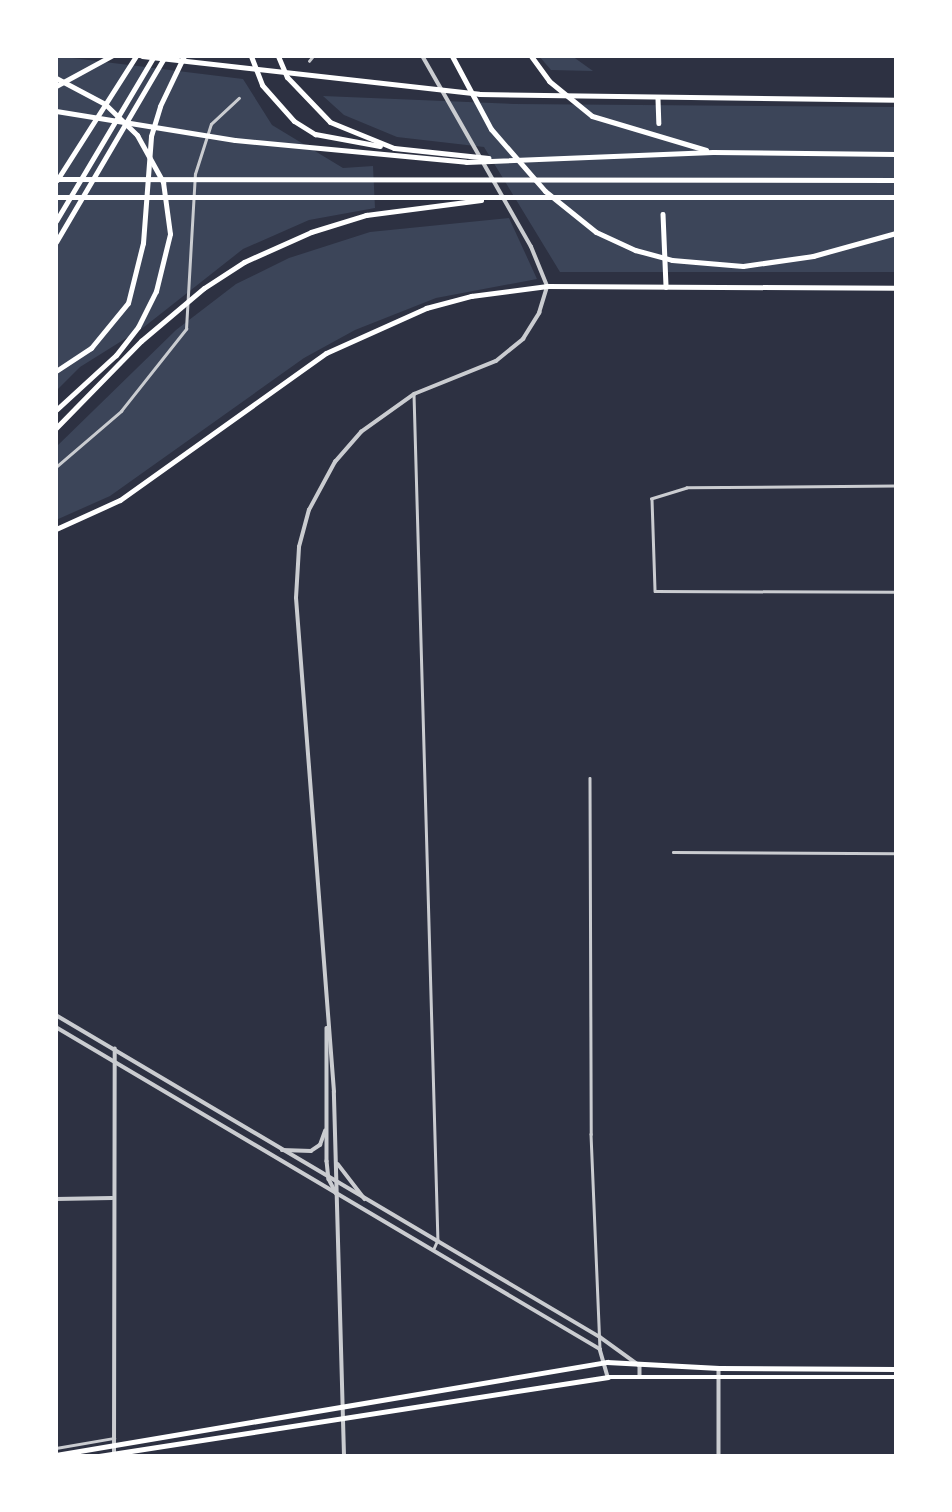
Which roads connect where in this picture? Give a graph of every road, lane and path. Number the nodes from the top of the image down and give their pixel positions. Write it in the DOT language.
graph roads {
  1 [pos="111,56"];
  2 [pos="136,56"];
  3 [pos="142,56"];
  4 [pos="153,56"];
  5 [pos="165,56"];
  6 [pos="184,56"];
  7 [pos="251,56"];
  8 [pos="278,56"];
  9 [pos="313,56"];
  10 [pos="422,56"];
  11 [pos="452,56"];
  12 [pos="531,56"];
  13 [pos="309,61"];
  14 [pos="56,78"];
  15 [pos="56,86"];
  16 [pos="239,98"];
  17 [pos="658,99"];
  18 [pos="896,100"];
  19 [pos="56,111"];
  20 [pos="659,123"];
  21 [pos="394,148"];
  22 [pos="713,152"];
  23 [pos="896,154"];
  24 [pos="508,160"];
  25 [pos="896,180"];
  26 [pos="56,181"];
  27 [pos="56,197"];
  28 [pos="508,197"];
  29 [pos="896,197"];
  30 [pos="663,214"];
  31 [pos="56,221"];
  32 [pos="896,233"];
  33 [pos="56,242"];
  34 [pos="547,286"];
  35 [pos="666,287"];
  36 [pos="896,288"];
  37 [pos="56,370"];
  38 [pos="414,394"];
  39 [pos="56,410"];
  40 [pos="56,428"];
  41 [pos="56,467"];
  42 [pos="896,486"];
  43 [pos="56,529"];
  44 [pos="896,592"];
  45 [pos="590,778"];
  46 [pos="673,852"];
  47 [pos="896,853"];
  48 [pos="56,1015"];
  49 [pos="328,1022"];
  50 [pos="56,1027"];
  51 [pos="115,1049"];
  52 [pos="115,1061"];
  53 [pos="326,1129"];
  54 [pos="280,1149"];
  55 [pos="336,1162"];
  56 [pos="329,1179"];
  57 [pos="337,1185"];
  58 [pos="337,1193"];
  59 [pos="112,1198"];
  60 [pos="56,1199"];
  61 [pos="367,1201"];
  62 [pos="438,1240"];
  63 [pos="434,1249"];
  64 [pos="600,1337"];
  65 [pos="600,1349"];
  66 [pos="607,1362"];
  67 [pos="640,1366"];
  68 [pos="719,1368"];
  69 [pos="896,1369"];
  70 [pos="608,1377"];
  71 [pos="640,1377"];
  72 [pos="719,1377"];
  73 [pos="896,1377"];
  74 [pos="342,1409"];
  75 [pos="342,1417"];
  76 [pos="114,1441"];
  77 [pos="56,1448"];
  78 [pos="56,1455"];
  79 [pos="114,1455"];
  80 [pos="99,1456"];
  81 [pos="344,1456"];
  82 [pos="719,1456"];
  1 -- 15 [label="highway"];
  2 -- 26 [label="highway"];
  3 -- 17 [label="highway"];
  4 -- 31 [label="highway"];
  5 -- 33 [label="highway"];
  6 -- 37 [label="highway"];
  7 -- 21 [label="highway"];
  8 -- 21 [label="highway"];
  9 -- 13 [label="street"];
  10 -- 34 [label="street"];
  11 -- 32 [label="highway"];
  12 -- 22 [label="highway"];
  14 -- 39 [label="highway"];
  16 -- 41 [label="street"];
  17 -- 18 [label="highway"];
  17 -- 20 [label="main road"];
  19 -- 24 [label="highway"];
  21 -- 24 [label="highway"];
  22 -- 23 [label="highway"];
  22 -- 24 [label="highway"];
  25 -- 26 [label="highway"];
  27 -- 28 [label="highway"];
  28 -- 29 [label="highway"];
  28 -- 40 [label="highway"];
  30 -- 35 [label="main road"];
  34 -- 35 [label="highway"];
  34 -- 38 [label="street"];
  34 -- 43 [label="highway"];
  35 -- 36 [label="highway"];
  38 -- 49 [label="street"];
  38 -- 62 [label="street"];
  42 -- 44 [label="street"];
  45 -- 64 [label="street"];
  46 -- 47 [label="street"];
  48 -- 51 [label="street"];
  49 -- 53 [label="street"];
  49 -- 55 [label="street"];
  50 -- 52 [label="street"];
  51 -- 52 [label="street"];
  51 -- 54 [label="street"];
  52 -- 58 [label="street"];
  52 -- 59 [label="street"];
  53 -- 54 [label="street"];
  53 -- 56 [label="street"];
  54 -- 56 [label="street"];
  55 -- 57 [label="street"];
  55 -- 61 [label="street"];
  56 -- 57 [label="street"];
  56 -- 58 [label="street"];
  57 -- 58 [label="street"];
  57 -- 61 [label="street"];
  58 -- 63 [label="street"];
  58 -- 74 [label="street"];
  59 -- 60 [label="street"];
  59 -- 76 [label="street"];
  61 -- 62 [label="street"];
  62 -- 63 [label="street"];
  62 -- 64 [label="street"];
  63 -- 65 [label="street"];
  64 -- 65 [label="street"];
  64 -- 67 [label="street"];
  65 -- 66 [label="street"];
  66 -- 67 [label="main road"];
  66 -- 70 [label="street"];
  66 -- 74 [label="main road"];
  67 -- 68 [label="main road"];
  67 -- 71 [label="street"];
  68 -- 69 [label="main road"];
  68 -- 72 [label="street"];
  70 -- 71 [label="main road"];
  70 -- 75 [label="main road"];
  71 -- 72 [label="main road"];
  72 -- 73 [label="main road"];
  72 -- 82 [label="street"];
  74 -- 75 [label="street"];
  74 -- 76 [label="main road"];
  75 -- 79 [label="main road"];
  75 -- 81 [label="street"];
  76 -- 77 [label="street"];
  76 -- 78 [label="main road"];
  76 -- 79 [label="street"];
  79 -- 80 [label="main road"];
}
